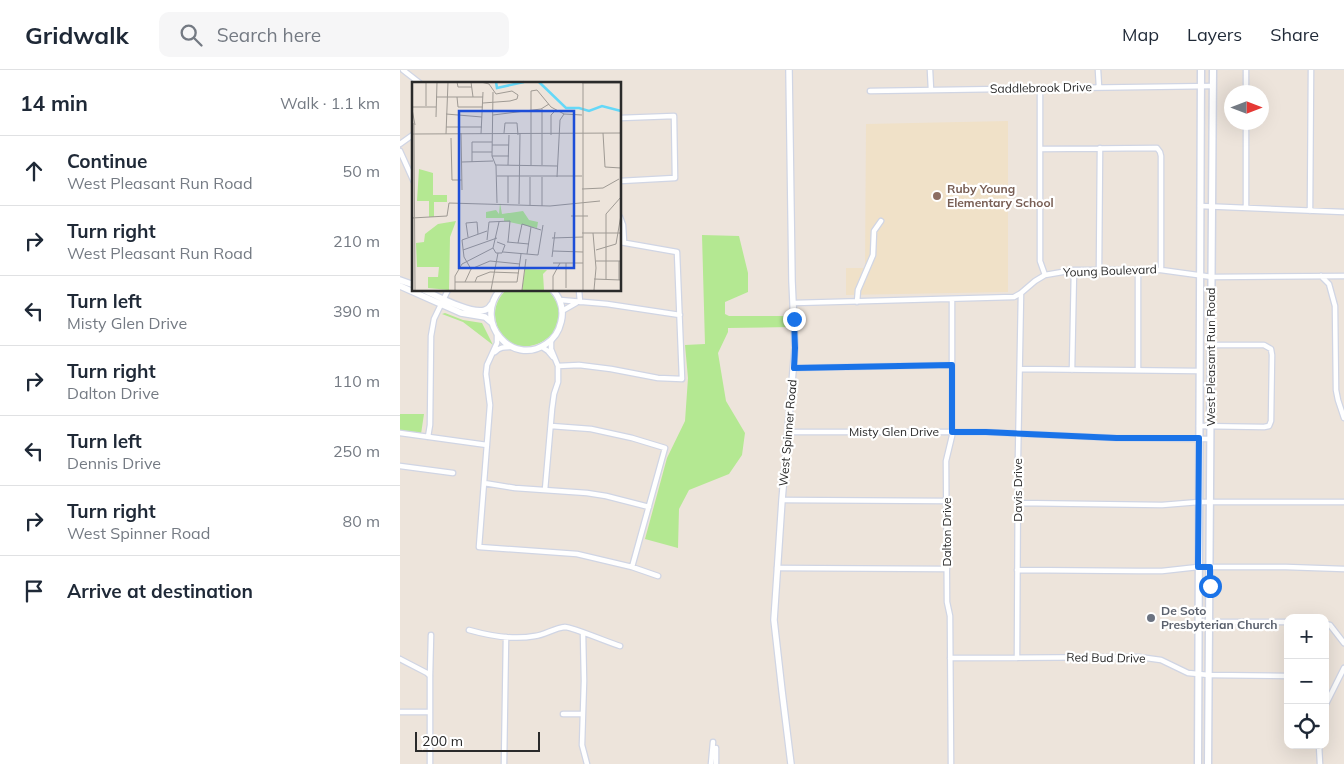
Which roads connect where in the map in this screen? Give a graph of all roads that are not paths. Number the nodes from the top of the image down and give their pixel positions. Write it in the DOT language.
graph roads {
  1 [pos="402,70"];
  2 [pos="789,70"];
  3 [pos="930,70"];
  4 [pos="1098,70"];
  5 [pos="1201,70"];
  6 [pos="1213,70"];
  7 [pos="1246,70"];
  8 [pos="1311,70"];
  9 [pos="418,82"];
  10 [pos="1201,85"];
  11 [pos="1246,85"];
  12 [pos="1213,86"];
  13 [pos="1040,88"];
  14 [pos="1099,88"];
  15 [pos="931,90"];
  16 [pos="870,91"];
  17 [pos="621,118"];
  18 [pos="1246,130"];
  19 [pos="412,135"];
  20 [pos="400,144"];
  21 [pos="1100,148"];
  22 [pos="1040,149"];
  23 [pos="400,150"];
  24 [pos="412,177"];
  25 [pos="621,181"];
  26 [pos="1200,206"];
  27 [pos="1212,207"];
  28 [pos="1246,208"];
  29 [pos="1310,211"];
  30 [pos="1344,212"];
  31 [pos="621,219"];
  32 [pos="881,221"];
  33 [pos="622,242"];
  34 [pos="1074,270"];
  35 [pos="1138,270"];
  36 [pos="1160,270"];
  37 [pos="1099,271"];
  38 [pos="1045,275"];
  39 [pos="1199,275"];
  40 [pos="1321,276"];
  41 [pos="1344,276"];
  42 [pos="1212,277"];
  43 [pos="400,280"];
  44 [pos="412,284"];
  45 [pos="448,291"];
  46 [pos="499,291"];
  47 [pos="554,291"];
  48 [pos="579,291"];
  49 [pos="424,292"];
  50 [pos="1021,293"];
  51 [pos="560,300"];
  52 [pos="952,300"];
  53 [pos="443,302"];
  54 [pos="580,302"];
  55 [pos="856,302"];
  56 [pos="492,303"];
  57 [pos="794,303"];
  58 [pos="562,311"];
  59 [pos="680,315"];
  60 [pos="492,323"];
  61 [pos="497,335"];
  62 [pos="551,341"];
  63 [pos="1211,345"];
  64 [pos="512,347"];
  65 [pos="542,347"];
  66 [pos="494,352"];
  67 [pos="554,358"];
  68 [pos="952,365"];
  69 [pos="558,366"];
  70 [pos="794,368"];
  71 [pos="1021,369"];
  72 [pos="1072,370"];
  73 [pos="1138,370"];
  74 [pos="1199,371"];
  75 [pos="1344,418"];
  76 [pos="550,426"];
  77 [pos="1199,426"];
  78 [pos="1211,426"];
  79 [pos="788,432"];
  80 [pos="952,432"];
  81 [pos="400,433"];
  82 [pos="1019,433"];
  83 [pos="428,437"];
  84 [pos="1199,438"];
  85 [pos="1210,438"];
  86 [pos="487,445"];
  87 [pos="400,466"];
  88 [pos="453,473"];
  89 [pos="484,483"];
  90 [pos="544,490"];
  91 [pos="782,500"];
  92 [pos="947,501"];
  93 [pos="1199,502"];
  94 [pos="1210,502"];
  95 [pos="1344,502"];
  96 [pos="1018,503"];
  97 [pos="649,507"];
  98 [pos="632,567"];
  99 [pos="1198,567"];
  100 [pos="1210,567"];
  101 [pos="777,568"];
  102 [pos="947,569"];
  103 [pos="1344,569"];
  104 [pos="1018,570"];
  105 [pos="658,576"];
  106 [pos="1198,622"];
  107 [pos="1209,622"];
  108 [pos="1284,622"];
  109 [pos="1329,625"];
  110 [pos="469,630"];
  111 [pos="583,633"];
  112 [pos="431,635"];
  113 [pos="506,637"];
  114 [pos="1344,643"];
  115 [pos="620,646"];
  116 [pos="950,658"];
  117 [pos="1017,658"];
  118 [pos="400,659"];
  119 [pos="1344,668"];
  120 [pos="1198,674"];
  121 [pos="1209,675"];
  122 [pos="430,676"];
  123 [pos="1284,676"];
  124 [pos="1326,704"];
  125 [pos="400,712"];
  126 [pos="430,712"];
  127 [pos="563,714"];
  128 [pos="583,714"];
  129 [pos="1319,749"];
  130 [pos="430,764"];
  131 [pos="504,764"];
  132 [pos="587,764"];
  133 [pos="711,764"];
  134 [pos="716,764"];
  135 [pos="792,764"];
  136 [pos="951,764"];
  137 [pos="1198,764"];
  138 [pos="1208,764"];
  139 [pos="1320,764"];
  1 -- 9 [label="street"];
  2 -- 57 [label="street, West Spinner Road"];
  3 -- 15 [label="street"];
  4 -- 14 [label="street"];
  5 -- 10 [label="main road, West Pleasant Run Road"];
  6 -- 12 [label="main road, West Pleasant Run Road"];
  7 -- 11 [label="street"];
  8 -- 29 [label="street"];
  10 -- 12 [label="street, Saddlebrook Drive"];
  10 -- 14 [label="street, Saddlebrook Drive"];
  10 -- 26 [label="main road, West Pleasant Run Road"];
  12 -- 27 [label="main road, West Pleasant Run Road"];
  13 -- 14 [label="street, Saddlebrook Drive"];
  13 -- 15 [label="street, Saddlebrook Drive"];
  13 -- 22 [label="street"];
  15 -- 16 [label="street, Saddlebrook Drive"];
  17 -- 25 [label="street"];
  18 -- 28 [label="street"];
  19 -- 20 [label="street"];
  21 -- 22 [label="street"];
  21 -- 36 [label="street"];
  21 -- 37 [label="street"];
  22 -- 38 [label="street"];
  23 -- 24 [label="street"];
  26 -- 27 [label="street"];
  26 -- 39 [label="main road, West Pleasant Run Road"];
  27 -- 28 [label="street"];
  27 -- 42 [label="main road, West Pleasant Run Road"];
  28 -- 29 [label="street"];
  29 -- 30 [label="street"];
  31 -- 33 [label="street"];
  32 -- 55 [label="street"];
  33 -- 59 [label="street"];
  34 -- 37 [label="street, Young Boulevard"];
  34 -- 38 [label="street, Young Boulevard"];
  34 -- 72 [label="street"];
  35 -- 36 [label="street, Young Boulevard"];
  35 -- 37 [label="street, Young Boulevard"];
  35 -- 73 [label="street"];
  36 -- 39 [label="street, Young Boulevard"];
  38 -- 50 [label="street, Young Boulevard"];
  39 -- 42 [label="street, Young Boulevard"];
  39 -- 74 [label="main road, West Pleasant Run Road"];
  40 -- 41 [label="street, Young Boulevard"];
  40 -- 42 [label="street, Young Boulevard"];
  40 -- 75 [label="street"];
  42 -- 63 [label="main road, West Pleasant Run Road"];
  43 -- 44 [label="street"];
  45 -- 53 [label="street"];
  46 -- 56 [label="street"];
  47 -- 51 [label="street"];
  48 -- 54 [label="street"];
  49 -- 53 [label="street"];
  50 -- 52 [label="street, Young Boulevard"];
  50 -- 71 [label="street, Davis Drive"];
  51 -- 54 [label="street"];
  51 -- 58 [label="street"];
  52 -- 55 [label="street, Young Boulevard"];
  52 -- 68 [label="street, Dalton Drive"];
  53 -- 56 [label="street"];
  53 -- 60 [label="street"];
  53 -- 83 [label="street"];
  54 -- 58 [label="street"];
  54 -- 59 [label="street"];
  55 -- 57 [label="street, Young Boulevard"];
  56 -- 60 [label="street"];
  57 -- 70 [label="street, West Spinner Road"];
  58 -- 62 [label="street"];
  59 -- 69 [label="street"];
  60 -- 61 [label="street"];
  61 -- 64 [label="street"];
  61 -- 66 [label="street"];
  62 -- 65 [label="street"];
  62 -- 67 [label="street"];
  63 -- 78 [label="main road, West Pleasant Run Road"];
  63 -- 78 [label="street"];
  64 -- 65 [label="street"];
  64 -- 66 [label="street"];
  65 -- 67 [label="street"];
  66 -- 86 [label="street"];
  67 -- 69 [label="street"];
  68 -- 70 [label="street"];
  68 -- 80 [label="street, Dalton Drive"];
  69 -- 76 [label="street"];
  70 -- 79 [label="street, West Spinner Road"];
  71 -- 72 [label="street"];
  71 -- 82 [label="street, Davis Drive"];
  72 -- 73 [label="street"];
  73 -- 74 [label="street"];
  74 -- 77 [label="main road, West Pleasant Run Road"];
  76 -- 90 [label="street"];
  76 -- 97 [label="street"];
  77 -- 78 [label="street"];
  77 -- 84 [label="main road, West Pleasant Run Road"];
  78 -- 85 [label="main road, West Pleasant Run Road"];
  79 -- 80 [label="street, Misty Glen Drive"];
  79 -- 91 [label="street, West Spinner Road"];
  80 -- 82 [label="street, Misty Glen Drive"];
  80 -- 92 [label="street, Dalton Drive"];
  81 -- 83 [label="street"];
  82 -- 84 [label="street, Misty Glen Drive"];
  82 -- 96 [label="street, Davis Drive"];
  83 -- 86 [label="street"];
  84 -- 85 [label="street, Misty Glen Drive"];
  84 -- 93 [label="main road, West Pleasant Run Road"];
  85 -- 94 [label="main road, West Pleasant Run Road"];
  86 -- 89 [label="street"];
  87 -- 88 [label="street"];
  89 -- 90 [label="street"];
  89 -- 98 [label="street"];
  90 -- 97 [label="street"];
  91 -- 92 [label="street"];
  91 -- 101 [label="street, West Spinner Road"];
  92 -- 102 [label="street, Dalton Drive"];
  93 -- 94 [label="street"];
  93 -- 96 [label="street"];
  93 -- 99 [label="main road, West Pleasant Run Road"];
  94 -- 95 [label="street"];
  94 -- 100 [label="main road, West Pleasant Run Road"];
  96 -- 104 [label="street, Davis Drive"];
  97 -- 98 [label="street"];
  98 -- 105 [label="street"];
  99 -- 100 [label="street"];
  99 -- 104 [label="street"];
  99 -- 106 [label="main road, West Pleasant Run Road"];
  100 -- 103 [label="street"];
  100 -- 107 [label="main road, West Pleasant Run Road"];
  101 -- 102 [label="street"];
  101 -- 135 [label="street, West Spinner Road"];
  102 -- 116 [label="street, Dalton Drive"];
  104 -- 117 [label="street, Davis Drive"];
  106 -- 107 [label="street"];
  106 -- 120 [label="main road, West Pleasant Run Road"];
  107 -- 108 [label="street"];
  107 -- 121 [label="main road, West Pleasant Run Road"];
  109 -- 114 [label="street"];
  110 -- 113 [label="street"];
  111 -- 113 [label="street"];
  111 -- 115 [label="street"];
  111 -- 128 [label="street"];
  112 -- 122 [label="street"];
  113 -- 131 [label="street"];
  116 -- 117 [label="street, Red Bud Drive"];
  116 -- 136 [label="street, Dalton Drive"];
  117 -- 120 [label="street, Red Bud Drive"];
  118 -- 122 [label="street"];
  119 -- 124 [label="street"];
  120 -- 121 [label="street, Red Bud Drive"];
  120 -- 137 [label="main road, West Pleasant Run Road"];
  121 -- 123 [label="street, Red Bud Drive"];
  121 -- 138 [label="main road, West Pleasant Run Road"];
  122 -- 126 [label="street"];
  125 -- 126 [label="street"];
  126 -- 130 [label="street"];
  127 -- 128 [label="street"];
  128 -- 132 [label="street"];
  129 -- 139 [label="street"];
  133 -- 134 [label="street"];
}
